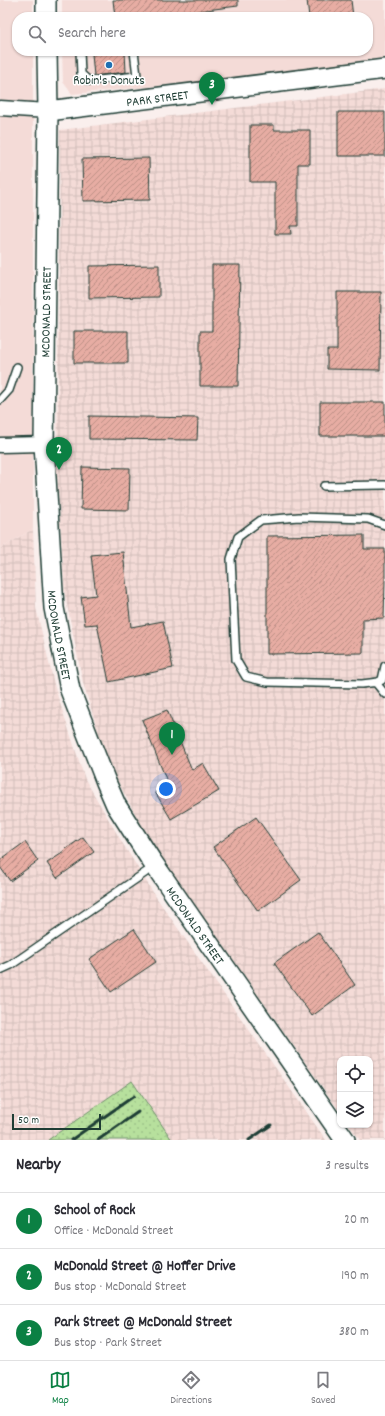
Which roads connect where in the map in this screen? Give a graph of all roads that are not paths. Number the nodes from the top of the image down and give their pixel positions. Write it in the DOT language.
graph roads {
  1 [pos="46,0"];
  2 [pos="46,12"];
  3 [pos="47,56"];
  4 [pos="80,56"];
  5 [pos="135,56"];
  6 [pos="385,69"];
  7 [pos="0,108"];
  8 [pos="48,111"];
  9 [pos="17,367"];
  10 [pos="0,400"];
  11 [pos="44,444"];
  12 [pos="0,445"];
  13 [pos="385,485"];
  14 [pos="324,486"];
  15 [pos="385,525"];
  16 [pos="385,666"];
  17 [pos="376,682"];
  18 [pos="385,694"];
  19 [pos="155,866"];
  20 [pos="0,970"];
  21 [pos="345,1140"];
  1 -- 2 [label="main road"];
  3 -- 8 [label="main road, MCDONALD STREET"];
  4 -- 5 [label="lane"];
  6 -- 8 [label="main road, PARK STREET"];
  7 -- 8 [label="street"];
  8 -- 11 [label="main road, MCDONALD STREET"];
  9 -- 10 [label="lane"];
  11 -- 12 [label="street"];
  11 -- 19 [label="main road, MCDONALD STREET"];
  13 -- 14 [label="lane"];
  15 -- 17 [label="lane"];
  16 -- 17 [label="lane"];
  17 -- 18 [label="lane"];
  19 -- 20 [label="lane"];
  19 -- 21 [label="main road, MCDONALD STREET"];
}
